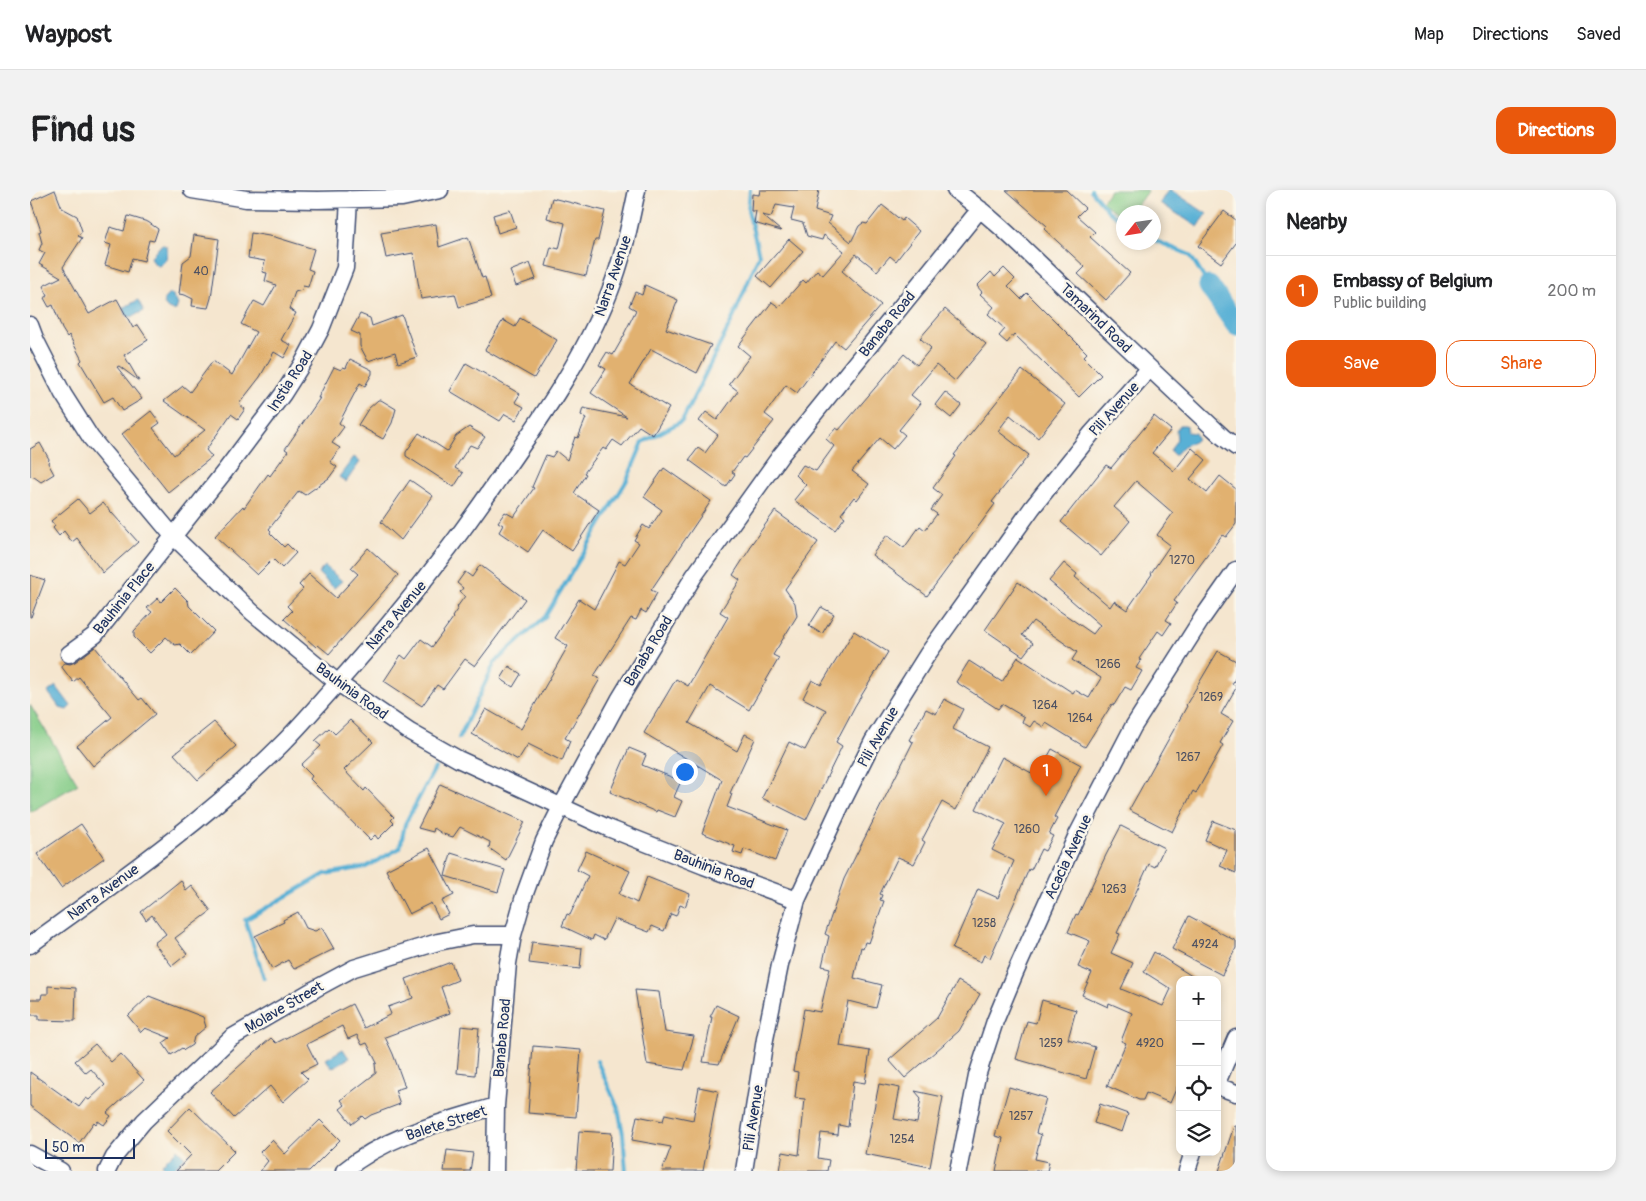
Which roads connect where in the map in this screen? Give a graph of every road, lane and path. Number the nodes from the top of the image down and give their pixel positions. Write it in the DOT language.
graph roads {
  1 [pos="192,190"];
  2 [pos="440,190"];
  3 [pos="637,190"];
  4 [pos="955,190"];
  5 [pos="349,199"];
  6 [pos="976,200"];
  7 [pos="30,325"];
  8 [pos="1149,369"];
  9 [pos="1236,448"];
  10 [pos="173,536"];
  11 [pos="1236,570"];
  12 [pos="69,654"];
  13 [pos="338,683"];
  14 [pos="561,807"];
  15 [pos="797,900"];
  16 [pos="513,935"];
  17 [pos="30,945"];
  18 [pos="1236,1038"];
  19 [pos="1221,1073"];
  20 [pos="1221,1087"];
  21 [pos="1236,1093"];
  22 [pos="496,1106"];
  23 [pos="30,1154"];
  24 [pos="1192,1156"];
  25 [pos="61,1171"];
  26 [pos="107,1171"];
  27 [pos="344,1171"];
  28 [pos="495,1171"];
  29 [pos="744,1171"];
  30 [pos="958,1171"];
  31 [pos="1187,1171"];
  1 -- 5 [label="street"];
  2 -- 5 [label="street"];
  3 -- 13 [label="street, Narra Avenue"];
  4 -- 6 [label="street, Tamarind Road"];
  5 -- 10 [label="street, Instia Road"];
  6 -- 8 [label="street, Tamarind Road"];
  6 -- 14 [label="street, Banaba Road"];
  7 -- 10 [label="street, Bauhinia Road"];
  8 -- 9 [label="street, Tamarind Road"];
  8 -- 15 [label="street, Pili Avenue"];
  10 -- 12 [label="street, Bauhinia Place"];
  10 -- 13 [label="street, Bauhinia Road"];
  11 -- 30 [label="street, Acacia Avenue"];
  13 -- 14 [label="street, Bauhinia Road"];
  13 -- 17 [label="street, Narra Avenue"];
  14 -- 15 [label="street, Bauhinia Road"];
  14 -- 16 [label="street, Banaba Road"];
  15 -- 29 [label="street, Pili Avenue"];
  16 -- 22 [label="street, Banaba Road"];
  16 -- 26 [label="street, Molave Street"];
  18 -- 19 [label="street"];
  20 -- 21 [label="street"];
  22 -- 27 [label="street, Balete Street"];
  22 -- 28 [label="street, Banaba Road"];
  23 -- 25 [label="street"];
  24 -- 31 [label="street"];
}
